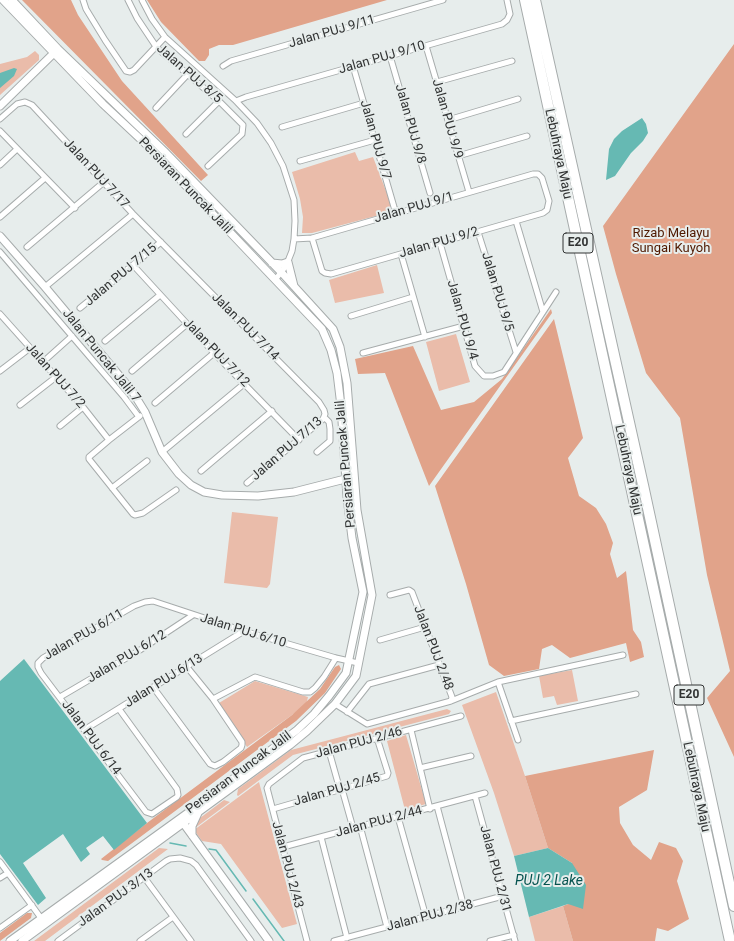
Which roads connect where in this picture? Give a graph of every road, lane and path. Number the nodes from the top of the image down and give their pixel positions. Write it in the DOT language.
graph roads {
  1 [pos="2,0"];
  2 [pos="12,0"];
  3 [pos="83,0"];
  4 [pos="128,0"];
  5 [pos="142,0"];
  6 [pos="443,0"];
  7 [pos="507,0"];
  8 [pos="525,0"];
  9 [pos="535,0"];
  10 [pos="166,37"];
  11 [pos="426,46"];
  12 [pos="157,48"];
  13 [pos="56,51"];
  14 [pos="390,56"];
  15 [pos="512,61"];
  16 [pos="223,66"];
  17 [pos="353,66"];
  18 [pos="187,74"];
  19 [pos="437,82"];
  20 [pos="518,99"];
  21 [pos="219,100"];
  22 [pos="236,101"];
  23 [pos="364,103"];
  24 [pos="0,106"];
  25 [pos="156,108"];
  26 [pos="0,119"];
  27 [pos="448,120"];
  28 [pos="282,127"];
  29 [pos="0,130"];
  30 [pos="186,134"];
  31 [pos="527,136"];
  32 [pos="375,140"];
  33 [pos="17,149"];
  34 [pos="458,156"];
  35 [pos="300,162"];
  36 [pos="0,165"];
  37 [pos="208,166"];
  38 [pos="533,174"];
  39 [pos="45,178"];
  40 [pos="104,182"];
  41 [pos="468,192"];
  42 [pos="430,193"];
  43 [pos="75,208"];
  44 [pos="397,213"];
  45 [pos="133,214"];
  46 [pos="0,217"];
  47 [pos="516,221"];
  48 [pos="478,232"];
  49 [pos="0,236"];
  50 [pos="312,238"];
  51 [pos="294,239"];
  52 [pos="161,242"];
  53 [pos="440,243"];
  54 [pos="27,247"];
  55 [pos="0,252"];
  56 [pos="401,254"];
  57 [pos="288,262"];
  58 [pos="272,263"];
  59 [pos="133,265"];
  60 [pos="282,273"];
  61 [pos="276,280"];
  62 [pos="45,287"];
  63 [pos="295,288"];
  64 [pos="556,292"];
  65 [pos="160,295"];
  66 [pos="413,297"];
  67 [pos="80,308"];
  68 [pos="543,312"];
  69 [pos="351,316"];
  70 [pos="1,317"];
  71 [pos="187,324"];
  72 [pos="464,326"];
  73 [pos="72,336"];
  74 [pos="425,337"];
  75 [pos="105,340"];
  76 [pos="30,348"];
  77 [pos="516,352"];
  78 [pos="214,353"];
  79 [pos="363,353"];
  80 [pos="43,362"];
  81 [pos="132,370"];
  82 [pos="0,371"];
  83 [pos="56,377"];
  84 [pos="245,383"];
  85 [pos="155,403"];
  86 [pos="20,405"];
  87 [pos="83,407"];
  88 [pos="272,411"];
  89 [pos="145,412"];
  90 [pos="325,416"];
  91 [pos="138,417"];
  92 [pos="60,426"];
  93 [pos="109,440"];
  94 [pos="299,440"];
  95 [pos="162,452"];
  96 [pos="317,452"];
  97 [pos="147,461"];
  98 [pos="344,466"];
  99 [pos="201,471"];
  100 [pos="353,477"];
  101 [pos="345,478"];
  102 [pos="331,482"];
  103 [pos="248,483"];
  104 [pos="112,488"];
  105 [pos="176,490"];
  106 [pos="346,491"];
  107 [pos="390,595"];
  108 [pos="131,608"];
  109 [pos="194,615"];
  110 [pos="425,627"];
  111 [pos="244,631"];
  112 [pos="380,640"];
  113 [pos="623,655"];
  114 [pos="336,658"];
  115 [pos="348,661"];
  116 [pos="38,663"];
  117 [pos="358,663"];
  118 [pos="440,665"];
  119 [pos="186,667"];
  120 [pos="498,682"];
  121 [pos="153,687"];
  122 [pos="636,694"];
  123 [pos="60,697"];
  124 [pos="213,699"];
  125 [pos="451,701"];
  126 [pos="335,704"];
  127 [pos="119,708"];
  128 [pos="347,712"];
  129 [pos="461,716"];
  130 [pos="511,721"];
  131 [pos="84,730"];
  132 [pos="411,730"];
  133 [pos="377,738"];
  134 [pos="518,740"];
  135 [pos="329,751"];
  136 [pos="471,756"];
  137 [pos="420,768"];
  138 [pos="268,788"];
  139 [pos="341,789"];
  140 [pos="485,793"];
  141 [pos="475,796"];
  142 [pos="437,806"];
  143 [pos="430,808"];
  144 [pos="273,809"];
  145 [pos="199,811"];
  146 [pos="398,817"];
  147 [pos="181,821"];
  148 [pos="360,826"];
  149 [pos="353,828"];
  150 [pos="167,835"];
  151 [pos="192,835"];
  152 [pos="321,837"];
  153 [pos="283,847"];
  154 [pos="0,862"];
  155 [pos="8,873"];
  156 [pos="144,877"];
  157 [pos="0,878"];
  158 [pos="718,886"];
  159 [pos="503,896"];
  160 [pos="32,905"];
  161 [pos="734,906"];
  162 [pos="464,907"];
  163 [pos="174,917"];
  164 [pos="426,917"];
  165 [pos="41,918"];
  166 [pos="387,927"];
  167 [pos="0,928"];
  168 [pos="514,935"];
  169 [pos="347,938"];
  170 [pos="10,941"];
  171 [pos="22,941"];
  172 [pos="58,941"];
  173 [pos="140,941"];
  174 [pos="191,941"];
  175 [pos="251,941"];
  176 [pos="269,941"];
  177 [pos="307,941"];
  178 [pos="334,941"];
  179 [pos="490,941"];
  180 [pos="515,941"];
  181 [pos="725,941"];
  182 [pos="730,941"];
  1 -- 13 [label="main road, Persiaran Puncak Jalil"];
  2 -- 13 [label="main road, Persiaran Puncak Jalil"];
  3 -- 12 [label="street"];
  4 -- 12 [label="street, Jalan PUJ 8/5"];
  5 -- 10 [label="street"];
  6 -- 16 [label="street, Jalan PUJ 9/11"];
  7 -- 11 [label="street, Jalan PUJ 9/10"];
  8 -- 158 [label="highway, Lebuhraya Maju / E20"];
  9 -- 161 [label="highway, Lebuhraya Maju / E20"];
  10 -- 12 [label="street"];
  10 -- 22 [label="street"];
  11 -- 14 [label="street, Jalan PUJ 9/10"];
  11 -- 19 [label="street, Jalan PUJ 9/9"];
  12 -- 18 [label="street, Jalan PUJ 8/5"];
  13 -- 24 [label="main road"];
  13 -- 58 [label="main road, Persiaran Puncak Jalil"];
  13 -- 61 [label="main road, Persiaran Puncak Jalil"];
  14 -- 17 [label="street, Jalan PUJ 9/10"];
  14 -- 42 [label="street, Jalan PUJ 9/8"];
  15 -- 19 [label="street"];
  17 -- 22 [label="street, Jalan PUJ 9/10"];
  17 -- 23 [label="street, Jalan PUJ 9/7"];
  18 -- 21 [label="street, Jalan PUJ 8/5"];
  18 -- 25 [label="street"];
  19 -- 27 [label="street, Jalan PUJ 9/9"];
  20 -- 27 [label="street"];
  21 -- 30 [label="street"];
  21 -- 37 [label="street, Jalan PUJ 8/5"];
  22 -- 51 [label="street"];
  23 -- 28 [label="street"];
  23 -- 32 [label="street, Jalan PUJ 9/7"];
  26 -- 40 [label="street, Jalan PUJ 7/17"];
  27 -- 34 [label="street, Jalan PUJ 9/9"];
  29 -- 33 [label="street"];
  31 -- 34 [label="street"];
  32 -- 35 [label="street"];
  32 -- 44 [label="street, Jalan PUJ 9/7"];
  33 -- 36 [label="street"];
  33 -- 39 [label="street"];
  34 -- 41 [label="street, Jalan PUJ 9/9"];
  38 -- 41 [label="street, Jalan PUJ 9/1"];
  38 -- 47 [label="street, Jalan PUJ 9/2"];
  39 -- 43 [label="street"];
  39 -- 46 [label="street"];
  40 -- 43 [label="street"];
  40 -- 45 [label="street, Jalan PUJ 7/17"];
  41 -- 44 [label="street, Jalan PUJ 9/1"];
  43 -- 54 [label="street"];
  44 -- 50 [label="street, Jalan PUJ 9/1"];
  45 -- 52 [label="street, Jalan PUJ 7/17"];
  45 -- 62 [label="street"];
  47 -- 48 [label="street, Jalan PUJ 9/2"];
  47 -- 68 [label="street"];
  48 -- 53 [label="street, Jalan PUJ 9/2"];
  48 -- 77 [label="street, Jalan PUJ 9/5"];
  49 -- 62 [label="main road, Jalan Puncak Jalil 7"];
  50 -- 51 [label="street, Jalan PUJ 9/1"];
  50 -- 56 [label="street, Jalan PUJ 9/2"];
  51 -- 57 [label="street"];
  52 -- 59 [label="street, Jalan PUJ 7/15"];
  52 -- 90 [label="street, Jalan PUJ 7/14"];
  53 -- 56 [label="street, Jalan PUJ 9/2"];
  53 -- 72 [label="street, Jalan PUJ 9/4"];
  55 -- 73 [label="street"];
  56 -- 66 [label="street"];
  57 -- 58 [label="main road"];
  57 -- 60 [label="street"];
  57 -- 63 [label="main road"];
  58 -- 60 [label="main road, Persiaran Puncak Jalil"];
  59 -- 65 [label="street, Jalan PUJ 7/12"];
  59 -- 67 [label="street, Jalan PUJ 7/15"];
  60 -- 61 [label="street"];
  60 -- 63 [label="main road, Persiaran Puncak Jalil"];
  61 -- 98 [label="main road, Persiaran Puncak Jalil"];
  62 -- 89 [label="main road, Jalan Puncak Jalil 7"];
  63 -- 100 [label="main road, Persiaran Puncak Jalil"];
  64 -- 68 [label="street, Jalan PUJ 9/4"];
  65 -- 71 [label="street, Jalan PUJ 7/12"];
  65 -- 75 [label="street"];
  66 -- 69 [label="street"];
  66 -- 74 [label="street"];
  68 -- 77 [label="street, Jalan PUJ 9/4"];
  70 -- 76 [label="street, Jalan PUJ 7/2"];
  71 -- 78 [label="street, Jalan PUJ 7/12"];
  71 -- 81 [label="street"];
  72 -- 74 [label="street"];
  72 -- 77 [label="street, Jalan PUJ 9/4"];
  73 -- 80 [label="street"];
  73 -- 91 [label="street"];
  74 -- 79 [label="street"];
  76 -- 80 [label="street, Jalan PUJ 7/2"];
  76 -- 82 [label="street"];
  78 -- 84 [label="street, Jalan PUJ 7/12"];
  78 -- 85 [label="street"];
  80 -- 83 [label="street, Jalan PUJ 7/2"];
  83 -- 86 [label="street"];
  83 -- 87 [label="street, Jalan PUJ 7/2"];
  84 -- 88 [label="street, Jalan PUJ 7/12"];
  84 -- 95 [label="street"];
  87 -- 92 [label="street"];
  87 -- 93 [label="street, Jalan PUJ 7/2"];
  88 -- 94 [label="street, Jalan PUJ 7/12"];
  88 -- 99 [label="street"];
  89 -- 91 [label="street"];
  89 -- 95 [label="main road, Jalan Puncak Jalil 7"];
  90 -- 94 [label="street, Jalan PUJ 7/13"];
  90 -- 96 [label="street, Jalan PUJ 7/14"];
  91 -- 93 [label="street"];
  93 -- 104 [label="street"];
  94 -- 103 [label="street, Jalan PUJ 7/13"];
  95 -- 102 [label="main road, Jalan Puncak Jalil 7"];
  97 -- 104 [label="street"];
  98 -- 101 [label="main road, Persiaran Puncak Jalil"];
  98 -- 102 [label="main road"];
  100 -- 101 [label="main road, Jalan Puncak Jalil 7"];
  100 -- 117 [label="main road, Persiaran Puncak Jalil"];
  101 -- 102 [label="main road, Jalan Puncak Jalil 7"];
  101 -- 106 [label="main road, Persiaran Puncak Jalil"];
  102 -- 106 [label="main road"];
  104 -- 105 [label="street"];
  106 -- 115 [label="main road, Persiaran Puncak Jalil"];
  107 -- 110 [label="street, Jalan PUJ 2/48"];
  108 -- 109 [label="street, Jalan PUJ 6/10"];
  108 -- 116 [label="street, Jalan PUJ 6/11"];
  109 -- 111 [label="street, Jalan PUJ 6/10"];
  109 -- 123 [label="street, Jalan PUJ 6/12"];
  110 -- 112 [label="street"];
  110 -- 118 [label="street, Jalan PUJ 2/48"];
  111 -- 114 [label="street, Jalan PUJ 6/10"];
  111 -- 119 [label="street, Jalan PUJ 6/13"];
  113 -- 120 [label="street"];
  114 -- 115 [label="street, Jalan PUJ 6/10"];
  114 -- 124 [label="street"];
  115 -- 117 [label="street, Jalan PUJ 6/10"];
  115 -- 147 [label="main road, Persiaran Puncak Jalil"];
  116 -- 123 [label="street, Jalan PUJ 6/14"];
  117 -- 126 [label="main road, Persiaran Puncak Jalil"];
  118 -- 125 [label="street, Jalan PUJ 2/48"];
  118 -- 128 [label="street"];
  119 -- 121 [label="street, Jalan PUJ 6/13"];
  119 -- 124 [label="street"];
  120 -- 125 [label="street"];
  120 -- 130 [label="street"];
  121 -- 124 [label="street"];
  121 -- 127 [label="street, Jalan PUJ 6/13"];
  122 -- 130 [label="street"];
  123 -- 131 [label="street, Jalan PUJ 6/14"];
  125 -- 128 [label="street, Jalan PUJ 2/48"];
  126 -- 128 [label="street, Jalan PUJ 2/48"];
  126 -- 145 [label="main road, Persiaran Puncak Jalil"];
  127 -- 131 [label="street, Jalan PUJ 6/13"];
  127 -- 131 [label="street, Jalan PUJ 6/14"];
  129 -- 132 [label="street, Jalan PUJ 2/46"];
  130 -- 134 [label="street"];
  132 -- 133 [label="street, Jalan PUJ 2/46"];
  132 -- 137 [label="street"];
  133 -- 135 [label="street, Jalan PUJ 2/46"];
  133 -- 139 [label="street, Jalan PUJ 2/45"];
  135 -- 138 [label="street, Jalan PUJ 2/46"];
  135 -- 139 [label="street"];
  136 -- 137 [label="street"];
  137 -- 143 [label="street"];
  138 -- 144 [label="street, Jalan PUJ 2/43"];
  139 -- 144 [label="street, Jalan PUJ 2/45"];
  139 -- 149 [label="street"];
  140 -- 141 [label="street, Jalan PUJ 2/44"];
  141 -- 142 [label="street, Jalan PUJ 2/44"];
  141 -- 159 [label="street, Jalan PUJ 2/31"];
  142 -- 143 [label="street, Jalan PUJ 2/44"];
  142 -- 162 [label="street"];
  143 -- 146 [label="street, Jalan PUJ 2/44"];
  144 -- 153 [label="street, Jalan PUJ 2/43"];
  145 -- 147 [label="main road, Persiaran Puncak Jalil"];
  145 -- 151 [label="main road"];
  146 -- 148 [label="street, Jalan PUJ 2/44"];
  146 -- 164 [label="street"];
  147 -- 150 [label="main road, Persiaran Puncak Jalil"];
  147 -- 151 [label="main road"];
  147 -- 165 [label="main road, Persiaran Puncak Jalil"];
  148 -- 149 [label="street, Jalan PUJ 2/44"];
  148 -- 166 [label="street"];
  149 -- 152 [label="street, Jalan PUJ 2/44"];
  150 -- 151 [label="main road"];
  150 -- 171 [label="main road, Persiaran Puncak Jalil"];
  151 -- 176 [label="main road"];
  152 -- 153 [label="street, Jalan PUJ 2/44"];
  152 -- 169 [label="street"];
  153 -- 177 [label="street, Jalan PUJ 2/43"];
  154 -- 155 [label="street"];
  155 -- 157 [label="street"];
  155 -- 160 [label="street"];
  156 -- 163 [label="street"];
  156 -- 172 [label="street, Jalan PUJ 3/13"];
  156 -- 175 [label="street, Jalan PUJ 3/13"];
  158 -- 181 [label="highway"];
  158 -- 182 [label="highway, Lebuhraya Maju / E20"];
  159 -- 162 [label="street, Jalan PUJ 2/38"];
  159 -- 168 [label="street, Jalan PUJ 2/31"];
  160 -- 165 [label="street"];
  160 -- 167 [label="street"];
  162 -- 164 [label="street, Jalan PUJ 2/38"];
  163 -- 173 [label="street"];
  163 -- 174 [label="street"];
  164 -- 166 [label="street, Jalan PUJ 2/38"];
  165 -- 170 [label="main road, Persiaran Puncak Jalil"];
  166 -- 169 [label="street, Jalan PUJ 2/38"];
  168 -- 179 [label="street"];
  168 -- 180 [label="street, Jalan PUJ 2/31"];
  169 -- 178 [label="street, Jalan PUJ 2/38"];
}
